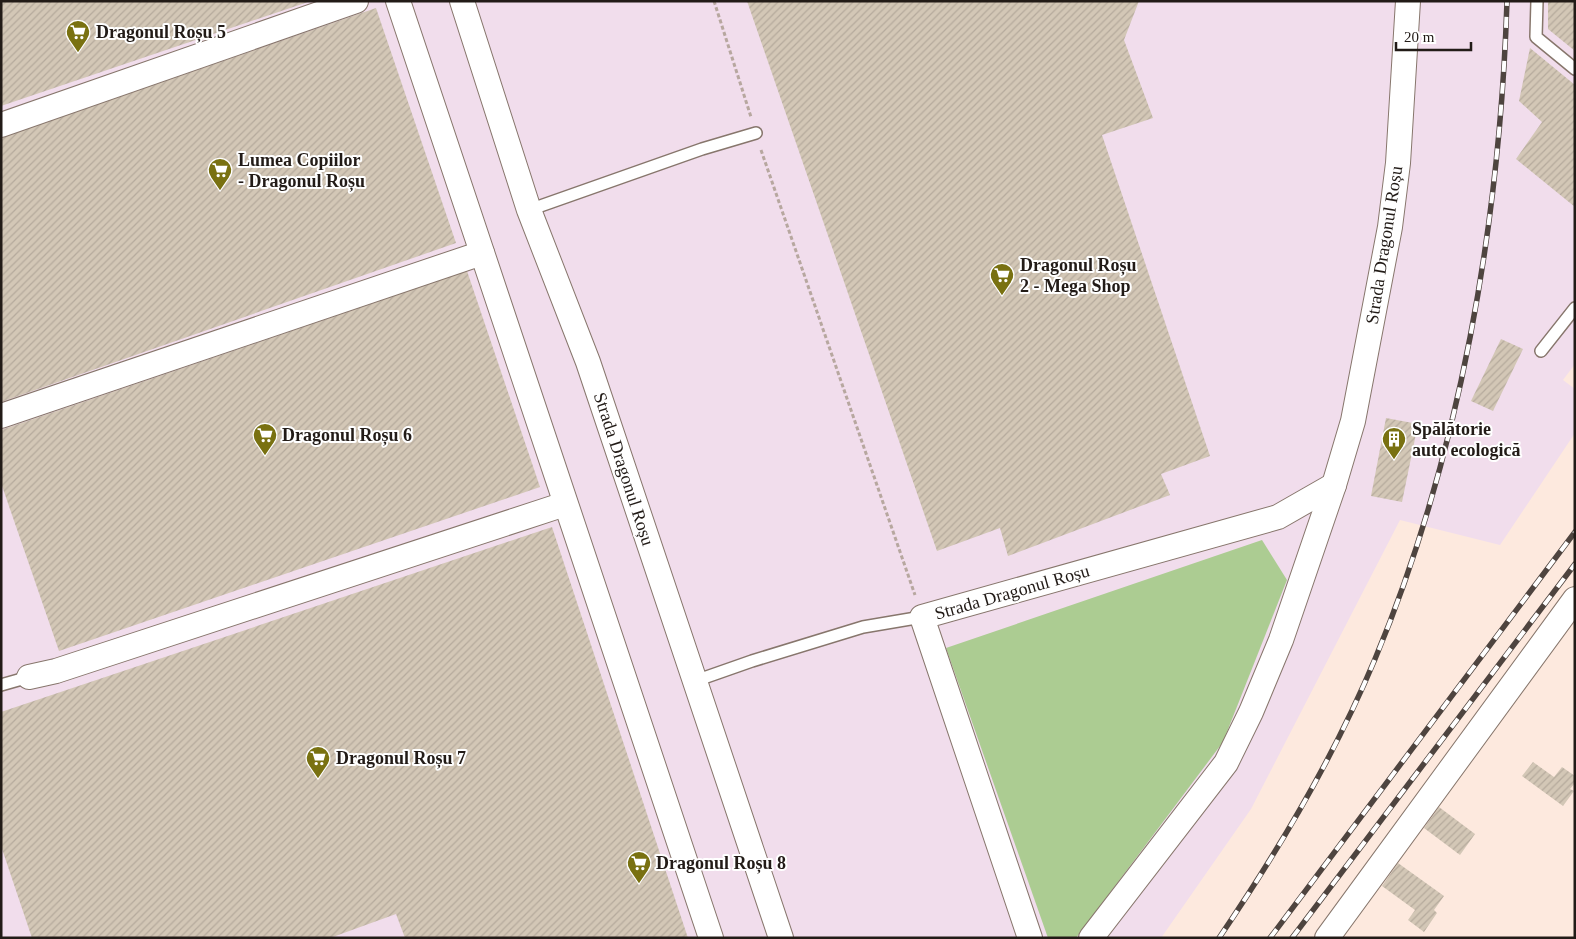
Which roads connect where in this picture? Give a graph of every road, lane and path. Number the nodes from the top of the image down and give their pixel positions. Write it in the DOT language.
graph roads {
  1 [pos="356,1"];
  2 [pos="398,1"];
  3 [pos="462,1"];
  4 [pos="714,1"];
  5 [pos="1408,1"];
  6 [pos="1537,1"];
  7 [pos="1575,69"];
  8 [pos="1,125"];
  9 [pos="756,134"];
  10 [pos="529,210"];
  11 [pos="482,253"];
  12 [pos="1575,308"];
  13 [pos="1541,351"];
  14 [pos="1,416"];
  15 [pos="1334,485"];
  16 [pos="565,504"];
  17 [pos="1575,599"];
  18 [pos="922,617"];
  19 [pos="29,677"];
  20 [pos="695,681"];
  21 [pos="1,685"];
  22 [pos="711,938"];
  23 [pos="781,938"];
  24 [pos="1030,938"];
  25 [pos="1091,938"];
  26 [pos="1326,938"];
  1 -- 8 [label="street"];
  2 -- 11 [label="street"];
  3 -- 10 [label="street, Strada Dragonul Roșu"];
  4 -- 9 [label="path"];
  5 -- 15 [label="street, Strada Dragonul Roșu"];
  6 -- 7 [label="lane"];
  9 -- 10 [label="lane"];
  9 -- 18 [label="path"];
  10 -- 20 [label="street, Strada Dragonul Roșu"];
  11 -- 14 [label="street"];
  11 -- 16 [label="street"];
  12 -- 13 [label="lane"];
  15 -- 18 [label="street, Strada Dragonul Roșu"];
  15 -- 25 [label="street, Strada Dragonul Roșu"];
  16 -- 19 [label="street"];
  16 -- 22 [label="street"];
  17 -- 26 [label="street"];
  18 -- 20 [label="lane"];
  18 -- 24 [label="street, Strada Dragonul Roșu"];
  19 -- 21 [label="lane"];
  20 -- 23 [label="street, Strada Dragonul Roșu"];
}
